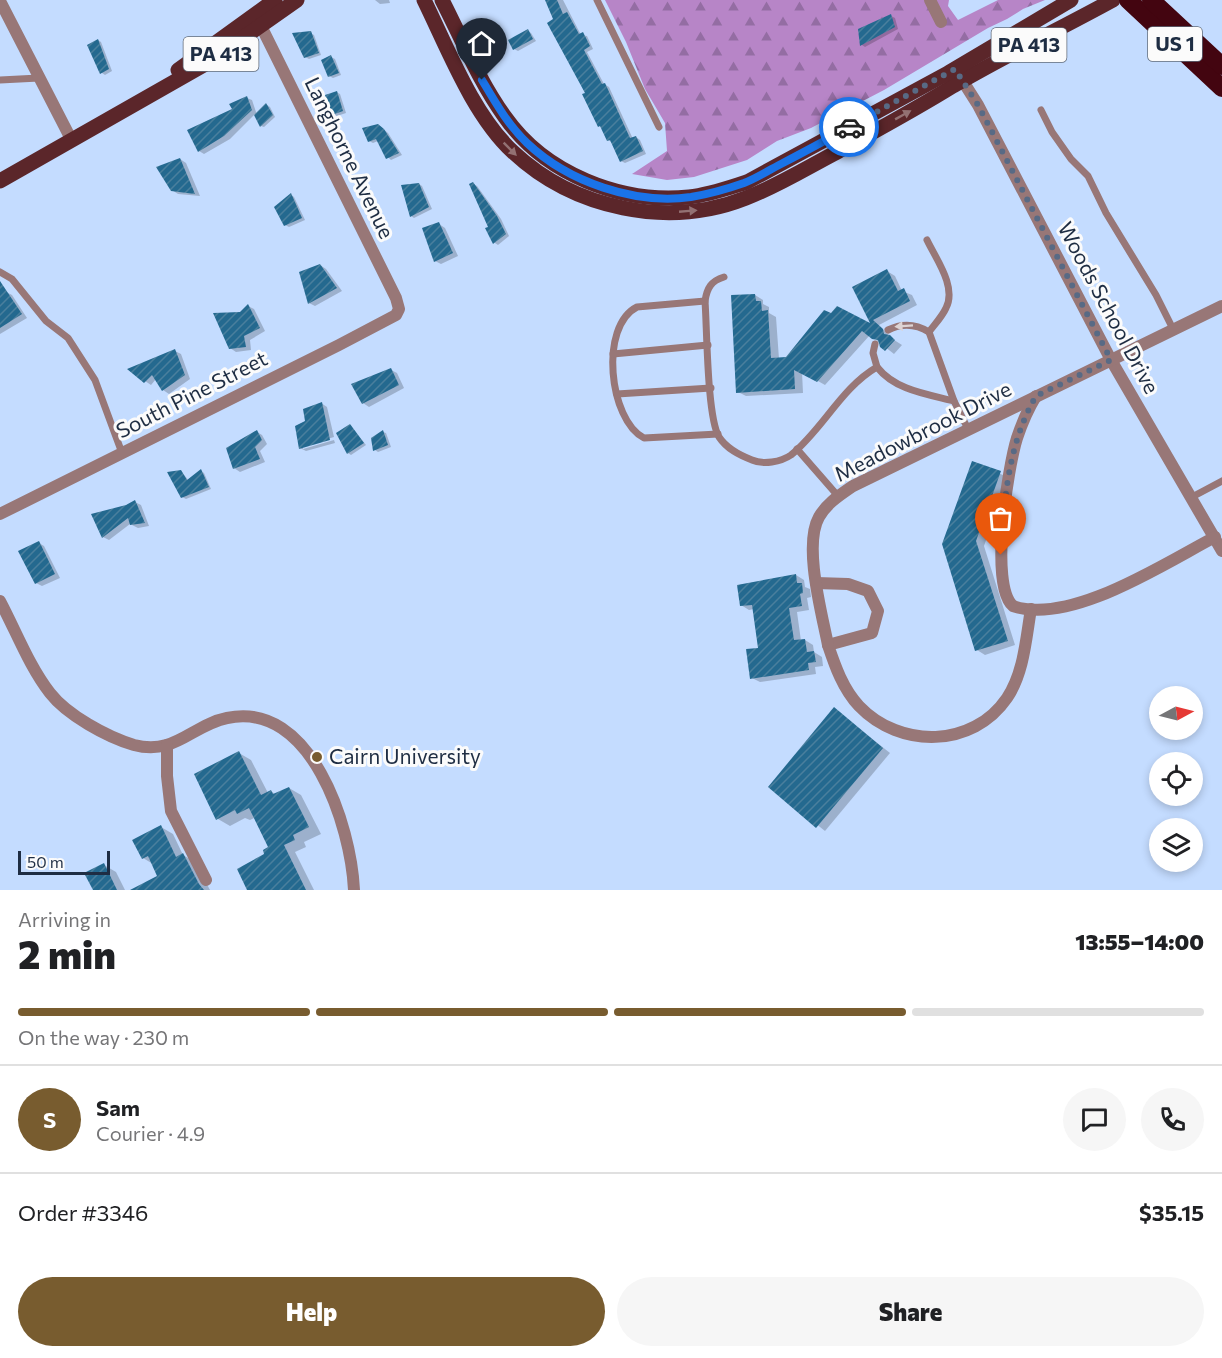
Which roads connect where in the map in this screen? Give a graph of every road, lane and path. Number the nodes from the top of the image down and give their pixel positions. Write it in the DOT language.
graph roads {
  1 [pos="275,0"];
  2 [pos="297,0"];
  3 [pos="424,0"];
  4 [pos="442,0"];
  5 [pos="597,0"];
  6 [pos="930,0"];
  7 [pos="1071,0"];
  8 [pos="1113,0"];
  9 [pos="1128,0"];
  10 [pos="1151,0"];
  11 [pos="0,1"];
  12 [pos="941,22"];
  13 [pos="261,26"];
  14 [pos="1222,66"];
  15 [pos="959,74"];
  16 [pos="39,78"];
  17 [pos="0,80"];
  18 [pos="1222,88"];
  19 [pos="139,100"];
  20 [pos="1041,110"];
  21 [pos="659,126"];
  22 [pos="71,139"];
  23 [pos="0,181"];
  24 [pos="927,240"];
  25 [pos="0,272"];
  26 [pos="724,278"];
  27 [pos="705,301"];
  28 [pos="1222,306"];
  29 [pos="399,309"];
  30 [pos="1173,329"];
  31 [pos="888,330"];
  32 [pos="929,332"];
  33 [pos="875,344"];
  34 [pos="708,345"];
  35 [pos="613,354"];
  36 [pos="1111,360"];
  37 [pos="877,367"];
  38 [pos="711,388"];
  39 [pos="617,394"];
  40 [pos="1036,396"];
  41 [pos="954,401"];
  42 [pos="968,429"];
  43 [pos="718,434"];
  44 [pos="797,449"];
  45 [pos="122,453"];
  46 [pos="1222,482"];
  47 [pos="838,496"];
  48 [pos="1192,497"];
  49 [pos="0,514"];
  50 [pos="1218,535"];
  51 [pos="1222,551"];
  52 [pos="816,583"];
  53 [pos="0,601"];
  54 [pos="1031,609"];
  55 [pos="828,645"];
  56 [pos="167,745"];
  57 [pos="206,880"];
  58 [pos="354,890"];
  1 -- 19 [label="main road, PA 413"];
  2 -- 13 [label="main road, PA 413"];
  3 -- 15 [label="main road, PA 413, one-way"];
  4 -- 15 [label="main road, PA 413"];
  5 -- 21 [label="lane"];
  6 -- 12 [label="street"];
  7 -- 15 [label="main road, PA 413"];
  8 -- 15 [label="main road, PA 413"];
  9 -- 18 [label="highway, US 1"];
  10 -- 14 [label="highway, US 1"];
  11 -- 16 [label="street"];
  13 -- 19 [label="main road, PA 413"];
  13 -- 29 [label="street, Langhorne Avenue"];
  15 -- 36 [label="street, Woods School Drive"];
  16 -- 17 [label="lane"];
  16 -- 22 [label="street"];
  19 -- 22 [label="main road, PA 413"];
  20 -- 30 [label="lane"];
  22 -- 23 [label="main road, PA 413"];
  24 -- 32 [label="lane"];
  25 -- 45 [label="lane"];
  26 -- 27 [label="lane"];
  27 -- 34 [label="lane"];
  27 -- 35 [label="lane"];
  28 -- 30 [label="street, Meadowbrook Drive"];
  29 -- 45 [label="street, South Pine Street"];
  30 -- 36 [label="street, Meadowbrook Drive"];
  32 -- 31 [label="lane, one-way"];
  32 -- 41 [label="lane"];
  33 -- 37 [label="lane"];
  34 -- 35 [label="lane"];
  34 -- 38 [label="lane"];
  35 -- 39 [label="lane"];
  36 -- 40 [label="street, Meadowbrook Drive"];
  36 -- 48 [label="street, Woods School Drive"];
  37 -- 41 [label="lane"];
  37 -- 44 [label="lane"];
  38 -- 39 [label="lane"];
  38 -- 43 [label="lane"];
  39 -- 43 [label="lane"];
  40 -- 42 [label="street, Meadowbrook Drive"];
  40 -- 54 [label="street"];
  41 -- 42 [label="lane"];
  42 -- 47 [label="street, Meadowbrook Drive"];
  43 -- 44 [label="lane"];
  44 -- 47 [label="lane"];
  45 -- 49 [label="street, South Pine Street"];
  46 -- 48 [label="lane"];
  47 -- 52 [label="street, Meadowbrook Drive"];
  48 -- 50 [label="street, Woods School Drive"];
  50 -- 51 [label="street, Woods School Drive"];
  50 -- 54 [label="street"];
  52 -- 55 [label="street, Meadowbrook Drive"];
  52 -- 55 [label="street"];
  53 -- 56 [label="street"];
  54 -- 55 [label="street, Meadowbrook Drive"];
  56 -- 57 [label="street"];
  56 -- 58 [label="street"];
}
